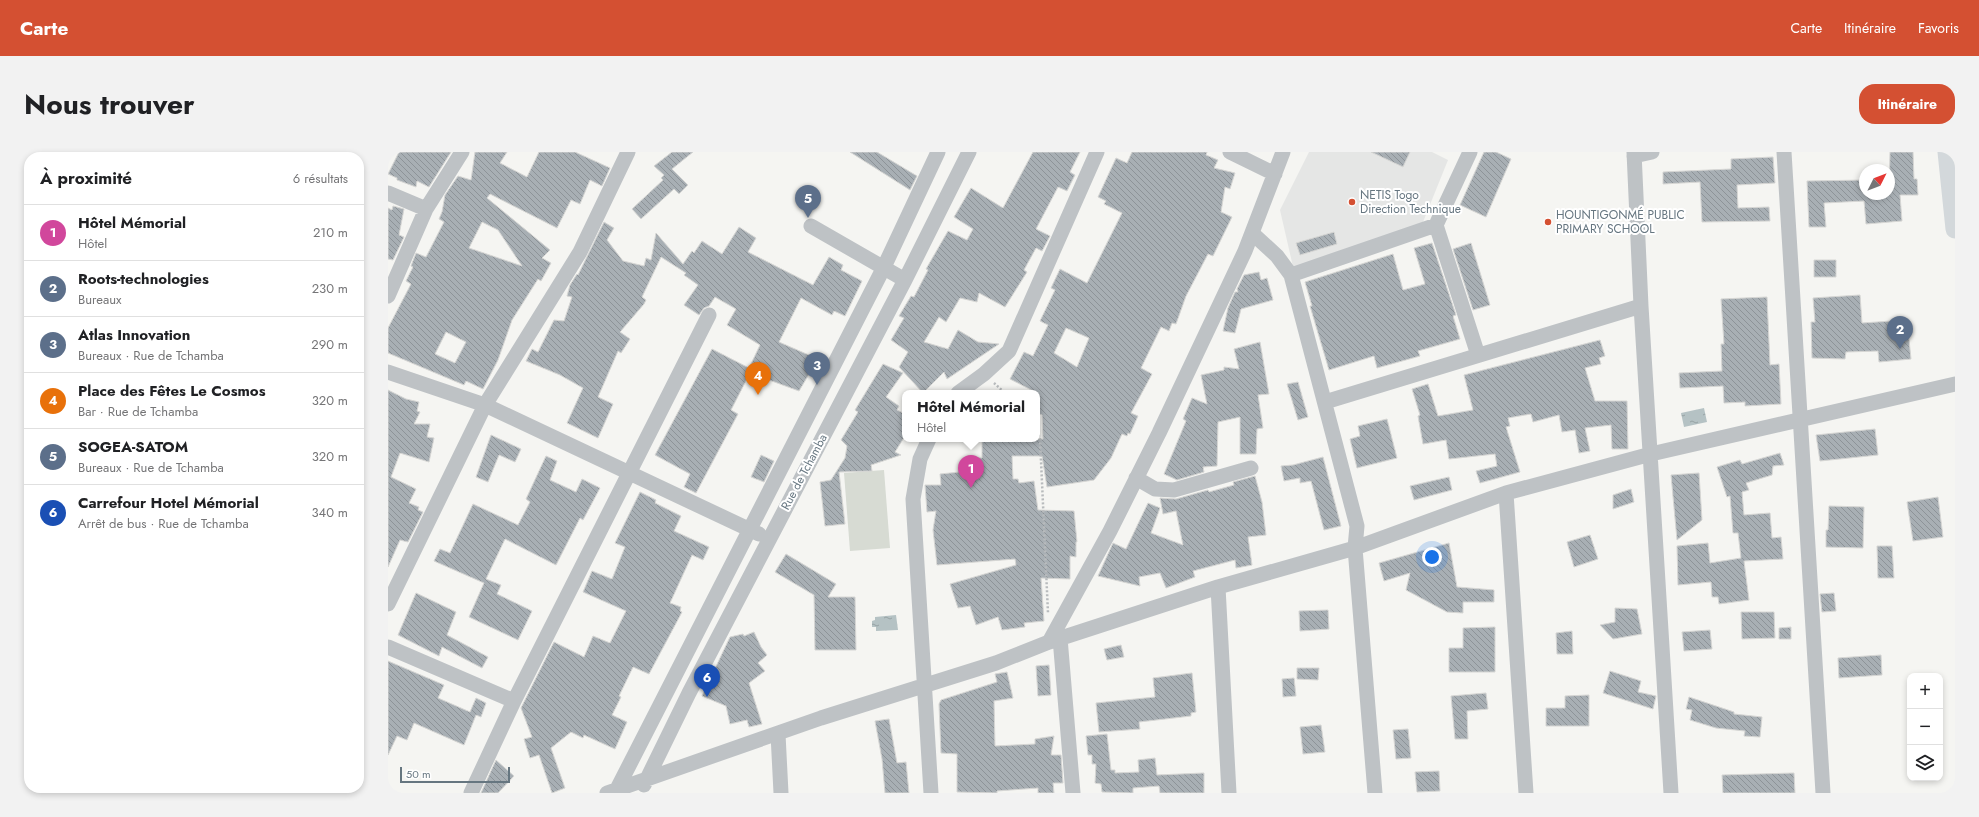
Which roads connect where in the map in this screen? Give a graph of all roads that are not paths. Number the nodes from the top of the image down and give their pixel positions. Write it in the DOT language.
graph roads {
  1 [pos="462,152"];
  2 [pos="628,152"];
  3 [pos="970,152"];
  4 [pos="1097,152"];
  5 [pos="1230,152"];
  6 [pos="1283,152"];
  7 [pos="1470,152"];
  8 [pos="1652,152"];
  9 [pos="1784,152"];
  10 [pos="1947,152"];
  11 [pos="935,153"];
  12 [pos="1634,154"];
  13 [pos="1275,174"];
  14 [pos="388,193"];
  15 [pos="426,209"];
  16 [pos="1436,225"];
  17 [pos="811,226"];
  18 [pos="1955,229"];
  19 [pos="1252,233"];
  20 [pos="884,267"];
  21 [pos="1291,275"];
  22 [pos="905,280"];
  23 [pos="388,296"];
  24 [pos="1641,306"];
  25 [pos="709,315"];
  26 [pos="1478,355"];
  27 [pos="388,372"];
  28 [pos="1955,384"];
  29 [pos="962,390"];
  30 [pos="1325,402"];
  31 [pos="485,405"];
  32 [pos="1800,419"];
  33 [pos="928,442"];
  34 [pos="1651,454"];
  35 [pos="1251,468"];
  36 [pos="629,472"];
  37 [pos="1136,478"];
  38 [pos="1506,493"];
  39 [pos="750,530"];
  40 [pos="769,539"];
  41 [pos="1355,548"];
  42 [pos="1218,587"];
  43 [pos="388,604"];
  44 [pos="1055,640"];
  45 [pos="388,647"];
  46 [pos="925,685"];
  47 [pos="514,701"];
  48 [pos="778,734"];
  49 [pos="643,787"];
  50 [pos="613,792"];
  51 [pos="471,793"];
  52 [pos="781,793"];
  53 [pos="931,793"];
  54 [pos="1073,793"];
  55 [pos="1229,793"];
  56 [pos="1375,793"];
  57 [pos="1526,793"];
  58 [pos="1671,793"];
  59 [pos="1823,793"];
  1 -- 15 [label="street"];
  2 -- 31 [label="street"];
  3 -- 22 [label="street, Rue de Tchamba"];
  4 -- 29 [label="street"];
  5 -- 13 [label="street"];
  6 -- 13 [label="street"];
  7 -- 16 [label="street"];
  8 -- 12 [label="street"];
  9 -- 32 [label="street"];
  10 -- 18 [label="main road"];
  11 -- 20 [label="street, Rue de Tchamba"];
  12 -- 24 [label="street"];
  13 -- 19 [label="street"];
  14 -- 15 [label="street"];
  15 -- 23 [label="street"];
  16 -- 21 [label="street"];
  16 -- 26 [label="street"];
  17 -- 20 [label="street"];
  19 -- 21 [label="street"];
  19 -- 37 [label="street"];
  20 -- 22 [label="street"];
  20 -- 39 [label="street, Rue de Tchamba"];
  21 -- 30 [label="street"];
  22 -- 40 [label="street, Rue de Tchamba"];
  24 -- 26 [label="street"];
  24 -- 34 [label="street"];
  25 -- 36 [label="street"];
  26 -- 30 [label="street"];
  27 -- 31 [label="street"];
  28 -- 32 [label="street"];
  30 -- 41 [label="street"];
  31 -- 36 [label="street"];
  31 -- 43 [label="street"];
  32 -- 34 [label="street"];
  32 -- 59 [label="street"];
  33 -- 46 [label="street"];
  34 -- 38 [label="street"];
  34 -- 58 [label="street"];
  35 -- 37 [label="street"];
  36 -- 39 [label="street"];
  36 -- 47 [label="street"];
  37 -- 44 [label="street"];
  38 -- 41 [label="street"];
  38 -- 57 [label="street"];
  39 -- 40 [label="street"];
  39 -- 50 [label="street, Rue de Tchamba"];
  40 -- 49 [label="street, Rue de Tchamba"];
  41 -- 42 [label="street"];
  41 -- 56 [label="street"];
  42 -- 44 [label="street"];
  42 -- 55 [label="street"];
  44 -- 46 [label="street"];
  44 -- 54 [label="street"];
  45 -- 47 [label="street"];
  46 -- 48 [label="street"];
  46 -- 53 [label="street"];
  47 -- 51 [label="street"];
  48 -- 49 [label="street"];
  48 -- 52 [label="street"];
  49 -- 50 [label="street"];
}
